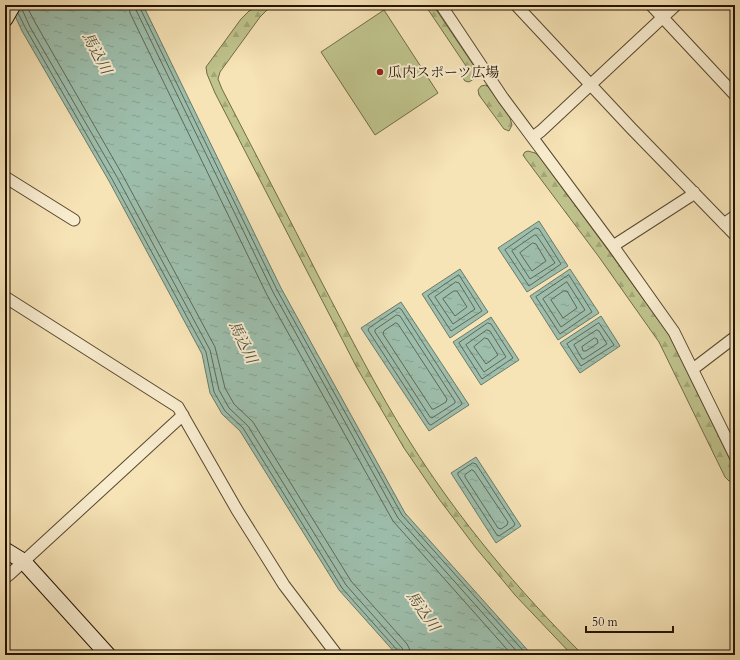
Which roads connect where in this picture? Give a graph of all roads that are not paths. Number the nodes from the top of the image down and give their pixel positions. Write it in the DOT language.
graph roads {
  1 [pos="13,5"];
  2 [pos="441,5"];
  3 [pos="516,5"];
  4 [pos="651,5"];
  5 [pos="676,5"];
  6 [pos="663,17"];
  7 [pos="5,19"];
  8 [pos="591,85"];
  9 [pos="735,95"];
  10 [pos="533,137"];
  11 [pos="5,177"];
  12 [pos="694,192"];
  13 [pos="735,216"];
  14 [pos="74,220"];
  15 [pos="724,224"];
  16 [pos="735,235"];
  17 [pos="613,246"];
  18 [pos="5,297"];
  19 [pos="735,337"];
  20 [pos="692,368"];
  21 [pos="183,415"];
  22 [pos="735,456"];
  23 [pos="5,550"];
  24 [pos="23,561"];
  25 [pos="5,578"];
  26 [pos="108,655"];
  27 [pos="338,655"];
  1 -- 7 [label="street"];
  2 -- 10 [label="street"];
  3 -- 8 [label="street"];
  4 -- 6 [label="street"];
  5 -- 6 [label="street"];
  6 -- 8 [label="street"];
  6 -- 9 [label="street"];
  8 -- 10 [label="street"];
  8 -- 12 [label="street"];
  10 -- 17 [label="street"];
  11 -- 14 [label="street"];
  12 -- 15 [label="street"];
  12 -- 17 [label="street"];
  13 -- 15 [label="street"];
  15 -- 16 [label="street"];
  17 -- 20 [label="street"];
  18 -- 21 [label="street"];
  19 -- 20 [label="street"];
  20 -- 22 [label="street"];
  21 -- 24 [label="street"];
  21 -- 27 [label="street"];
  23 -- 24 [label="street"];
  24 -- 25 [label="street"];
  24 -- 26 [label="street"];
}
